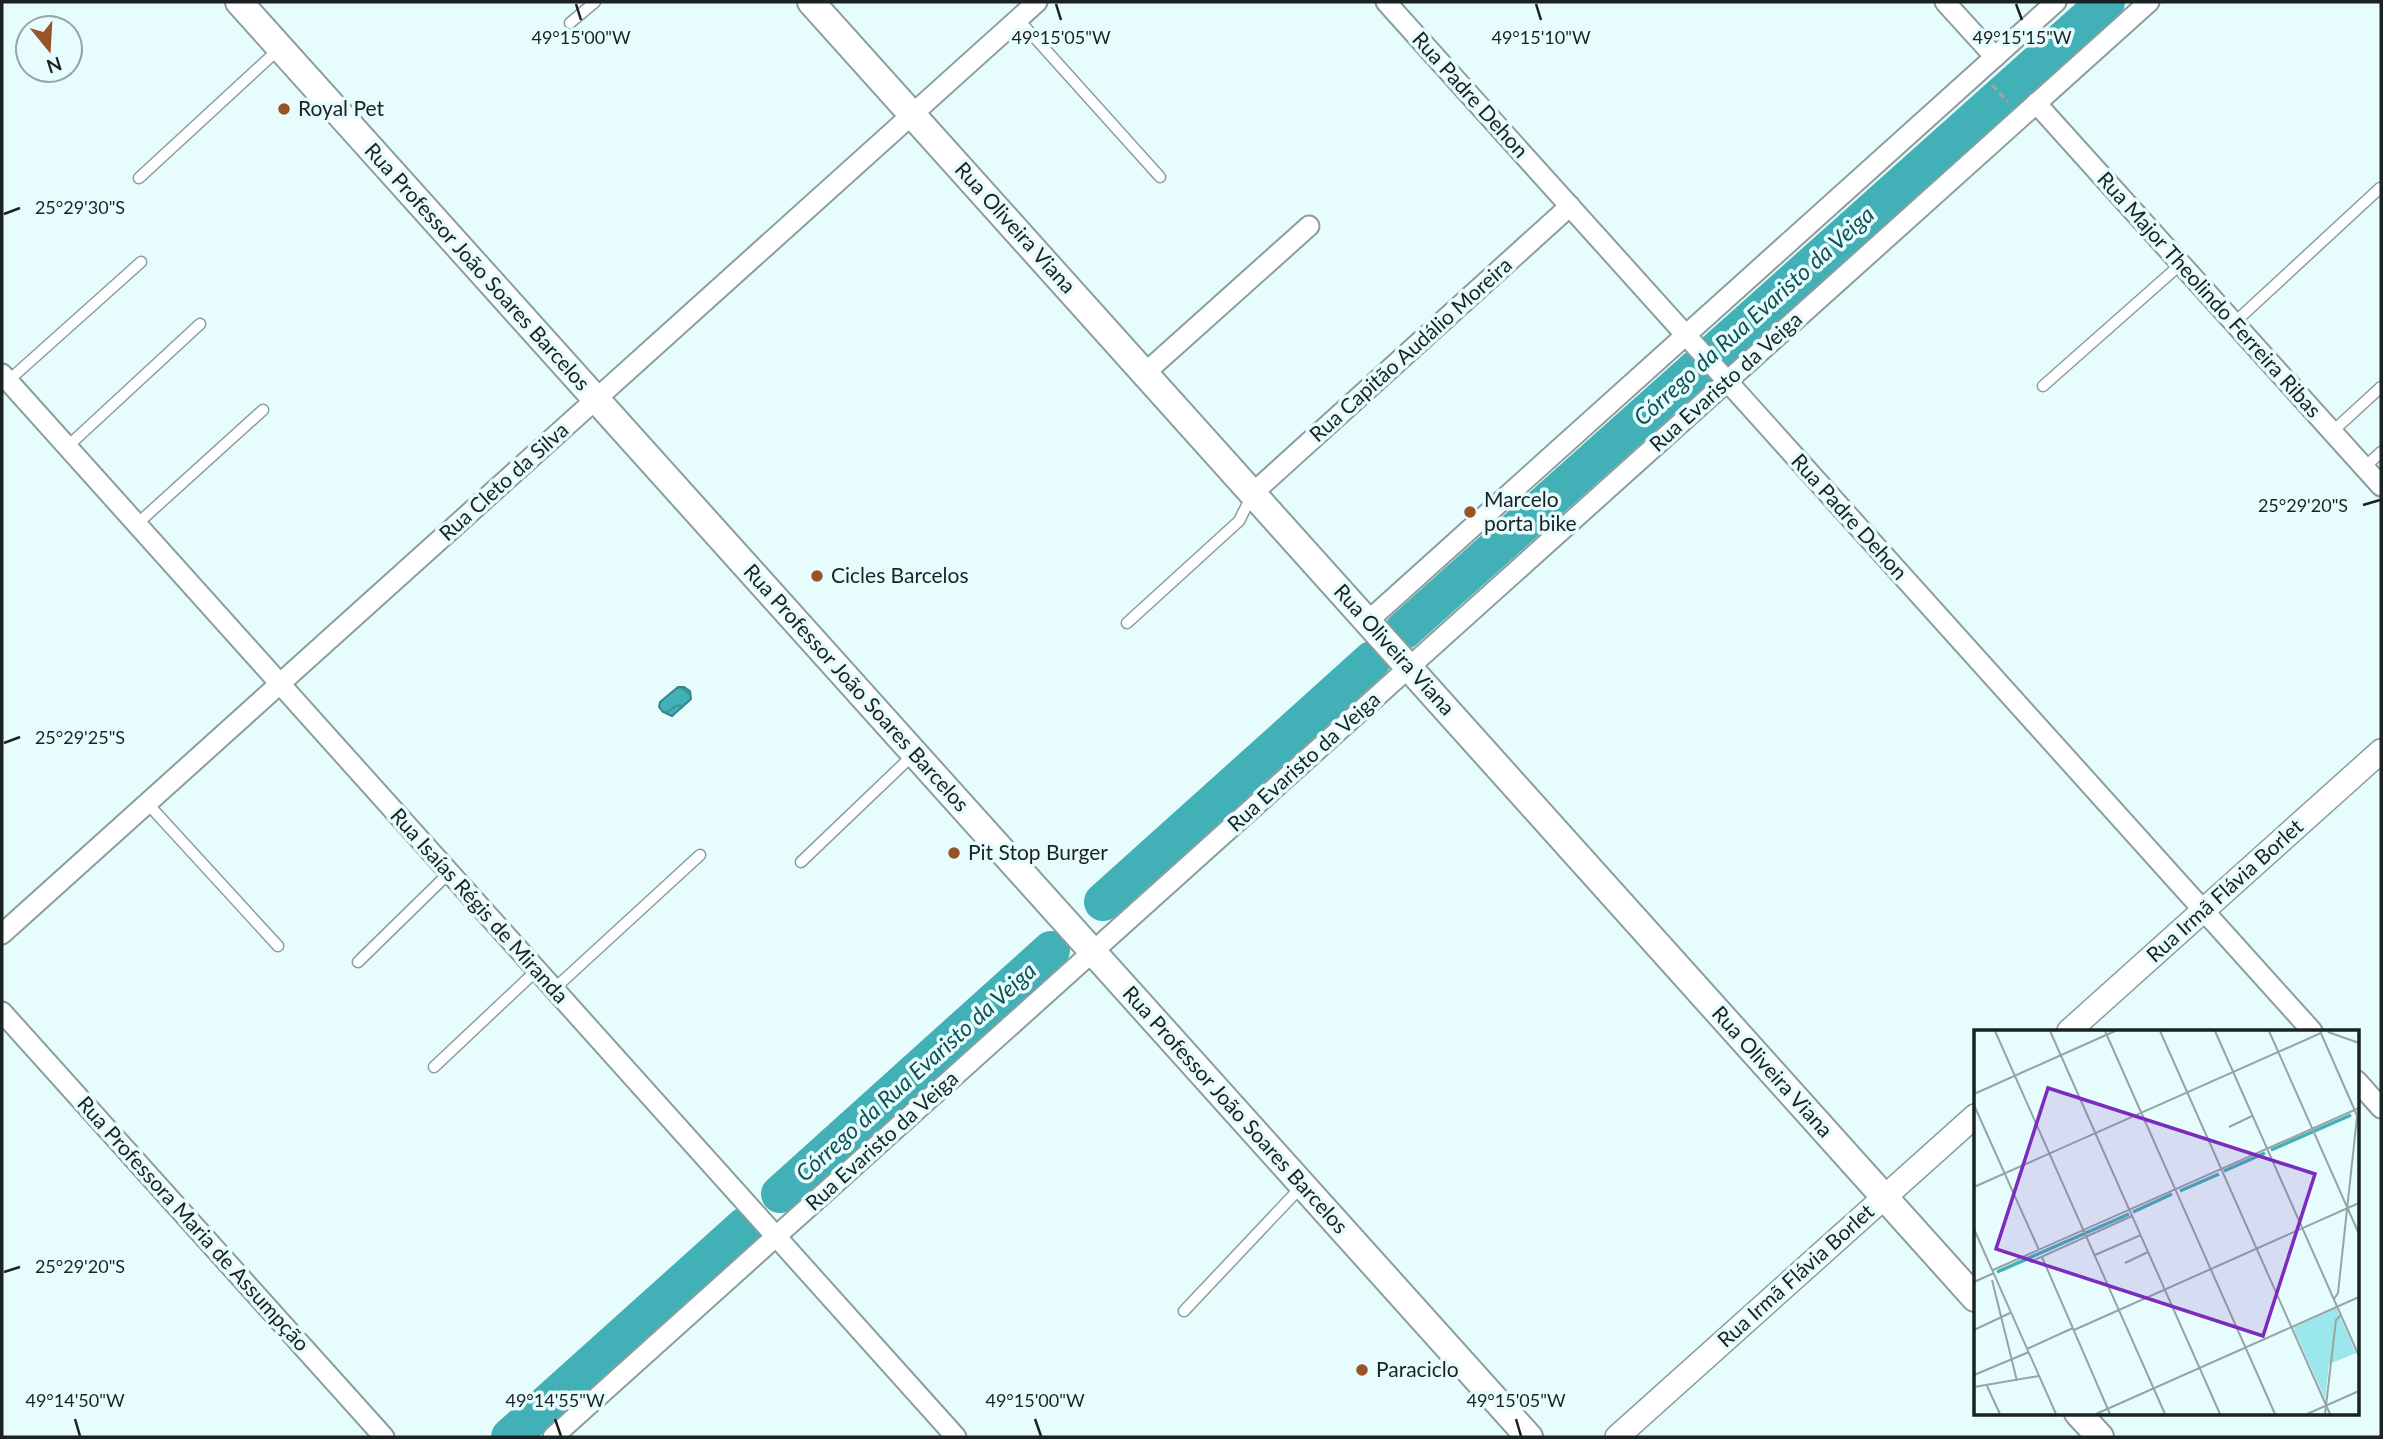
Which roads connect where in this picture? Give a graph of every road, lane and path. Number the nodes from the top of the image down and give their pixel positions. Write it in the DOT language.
graph roads {
  1 [pos="239,2"];
  2 [pos="595,2"];
  3 [pos="811,2"];
  4 [pos="1037,2"];
  5 [pos="1386,2"];
  6 [pos="1945,2"];
  7 [pos="2056,2"];
  8 [pos="2149,2"];
  9 [pos="1018,19"];
  10 [pos="570,23"];
  11 [pos="280,48"];
  12 [pos="1995,57"];
  13 [pos="1979,71"];
  14 [pos="2036,103"];
  15 [pos="912,114"];
  16 [pos="2021,117"];
  17 [pos="1160,177"];
  18 [pos="139,178"];
  19 [pos="2380,188"];
  20 [pos="1570,206"];
  21 [pos="1309,226"];
  22 [pos="141,262"];
  23 [pos="2181,264"];
  24 [pos="2234,323"];
  25 [pos="200,324"];
  26 [pos="1686,335"];
  27 [pos="1145,373"];
  28 [pos="5,377"];
  29 [pos="1727,381"];
  30 [pos="2043,386"];
  31 [pos="2381,387"];
  32 [pos="596,399"];
  33 [pos="263,410"];
  34 [pos="2332,432"];
  35 [pos="67,447"];
  36 [pos="2381,452"];
  37 [pos="2365,467"];
  38 [pos="2381,486"];
  39 [pos="1253,493"];
  40 [pos="136,524"];
  41 [pos="1368,621"];
  42 [pos="1127,623"];
  43 [pos="1409,667"];
  44 [pos="280,684"];
  45 [pos="2381,751"];
  46 [pos="914,754"];
  47 [pos="147,803"];
  48 [pos="700,855"];
  49 [pos="801,862"];
  50 [pos="449,873"];
  51 [pos="2203,911"];
  52 [pos="2,934"];
  53 [pos="278,946"];
  54 [pos="1093,952"];
  55 [pos="358,962"];
  56 [pos="537,970"];
  57 [pos="554,989"];
  58 [pos="2,1012"];
  59 [pos="2070,1030"];
  60 [pos="2311,1030"];
  61 [pos="434,1067"];
  62 [pos="2358,1082"];
  63 [pos="2381,1108"];
  64 [pos="1974,1117"];
  65 [pos="1302,1186"];
  66 [pos="1885,1197"];
  67 [pos="776,1237"];
  68 [pos="1974,1297"];
  69 [pos="1184,1311"];
  70 [pos="2079,1414"];
  71 [pos="384,1437"];
  72 [pos="553,1437"];
  73 [pos="956,1437"];
  74 [pos="1529,1437"];
  75 [pos="1617,1437"];
  76 [pos="2100,1437"];
  1 -- 11 [label="main road, Rua Professor João Soares Barcelos"];
  2 -- 10 [label="lane"];
  3 -- 15 [label="main road, Rua Oliveira Viana"];
  4 -- 9 [label="street, Rua Cleto da Silva"];
  5 -- 20 [label="street, Rua Padre Dehon"];
  6 -- 12 [label="street"];
  7 -- 12 [label="street"];
  8 -- 14 [label="street, Rua Evaristo da Veiga"];
  9 -- 15 [label="street, Rua Cleto da Silva"];
  9 -- 17 [label="lane"];
  11 -- 18 [label="lane"];
  11 -- 32 [label="main road, Rua Professor João Soares Barcelos"];
  12 -- 13 [label="street"];
  13 -- 16 [label="path"];
  13 -- 26 [label="street"];
  14 -- 16 [label="street, Rua Evaristo da Veiga"];
  14 -- 23 [label="street, Rua Major Theolindo Ferreira Ribas"];
  15 -- 27 [label="main road, Rua Oliveira Viana"];
  15 -- 32 [label="street, Rua Cleto da Silva"];
  16 -- 29 [label="street, Rua Evaristo da Veiga"];
  19 -- 24 [label="lane"];
  20 -- 26 [label="street, Rua Padre Dehon"];
  20 -- 39 [label="street, Rua Capitão Audálio Moreira"];
  21 -- 27 [label="street"];
  22 -- 28 [label="lane"];
  23 -- 24 [label="street, Rua Major Theolindo Ferreira Ribas"];
  23 -- 30 [label="lane"];
  24 -- 34 [label="street, Rua Major Theolindo Ferreira Ribas"];
  25 -- 35 [label="lane"];
  26 -- 29 [label="street, Rua Padre Dehon"];
  26 -- 41 [label="street"];
  27 -- 39 [label="main road, Rua Oliveira Viana"];
  28 -- 35 [label="street, Rua Isaías Régis de Miranda"];
  29 -- 43 [label="street, Rua Evaristo da Veiga"];
  29 -- 51 [label="street, Rua Padre Dehon"];
  31 -- 34 [label="lane"];
  32 -- 44 [label="street, Rua Cleto da Silva"];
  32 -- 46 [label="main road, Rua Professor João Soares Barcelos"];
  33 -- 40 [label="lane"];
  34 -- 37 [label="street, Rua Major Theolindo Ferreira Ribas"];
  35 -- 40 [label="street, Rua Isaías Régis de Miranda"];
  36 -- 37 [label="lane"];
  37 -- 38 [label="street, Rua Major Theolindo Ferreira Ribas"];
  39 -- 41 [label="main road, Rua Oliveira Viana"];
  39 -- 42 [label="lane"];
  40 -- 44 [label="street, Rua Isaías Régis de Miranda"];
  41 -- 43 [label="main road, Rua Oliveira Viana"];
  43 -- 54 [label="street, Rua Evaristo da Veiga"];
  43 -- 66 [label="main road, Rua Oliveira Viana"];
  44 -- 47 [label="street, Rua Cleto da Silva"];
  44 -- 50 [label="street, Rua Isaías Régis de Miranda"];
  45 -- 51 [label="street, Rua Irmã Flávia Borlet"];
  46 -- 49 [label="lane"];
  46 -- 54 [label="main road, Rua Professor João Soares Barcelos"];
  47 -- 52 [label="street, Rua Cleto da Silva"];
  47 -- 53 [label="lane"];
  48 -- 57 [label="lane"];
  50 -- 55 [label="lane"];
  50 -- 56 [label="street, Rua Isaías Régis de Miranda"];
  51 -- 59 [label="street, Rua Irmã Flávia Borlet"];
  51 -- 60 [label="street, Rua Padre Dehon"];
  54 -- 65 [label="main road, Rua Professor João Soares Barcelos"];
  54 -- 67 [label="street, Rua Evaristo da Veiga"];
  56 -- 57 [label="street, Rua Isaías Régis de Miranda"];
  56 -- 61 [label="lane"];
  57 -- 67 [label="street, Rua Isaías Régis de Miranda"];
  58 -- 71 [label="street, Rua Professora Maria de Assumpção"];
  62 -- 63 [label="street"];
  64 -- 66 [label="street, Rua Irmã Flávia Borlet"];
  65 -- 69 [label="lane"];
  65 -- 74 [label="main road, Rua Professor João Soares Barcelos"];
  66 -- 68 [label="main road, Rua Oliveira Viana"];
  66 -- 75 [label="street, Rua Irmã Flávia Borlet"];
  67 -- 72 [label="street, Rua Evaristo da Veiga"];
  67 -- 73 [label="street, Rua Isaías Régis de Miranda"];
  70 -- 76 [label="main road"];
}
